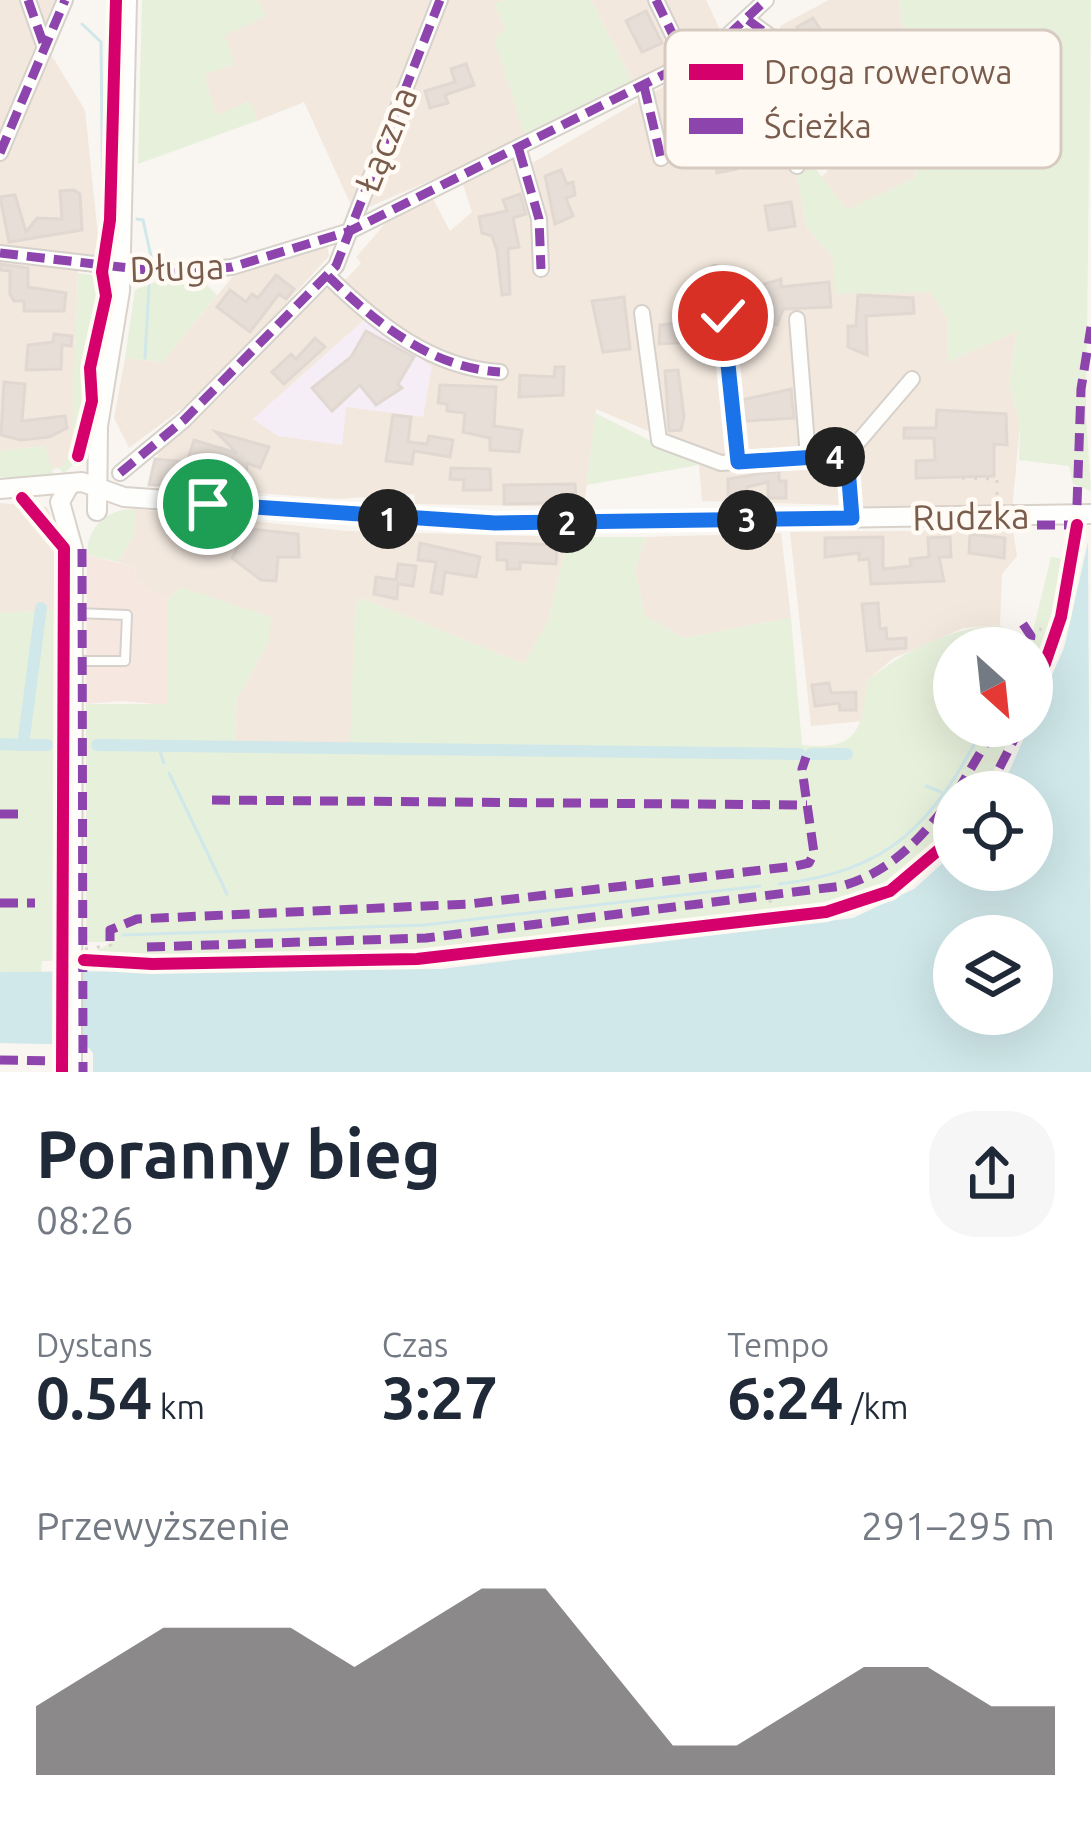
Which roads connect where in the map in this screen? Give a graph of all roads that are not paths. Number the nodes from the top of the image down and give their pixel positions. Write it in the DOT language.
graph roads {
  1 [pos="28,0"];
  2 [pos="65,0"];
  3 [pos="128,0"];
  4 [pos="440,0"];
  5 [pos="656,0"];
  6 [pos="766,0"];
  7 [pos="748,20"];
  8 [pos="671,30"];
  9 [pos="737,30"];
  10 [pos="762,30"];
  11 [pos="45,48"];
  12 [pos="665,75"];
  13 [pos="644,86"];
  14 [pos="519,150"];
  15 [pos="0,153"];
  16 [pos="661,158"];
  17 [pos="350,231"];
  18 [pos="0,253"];
  19 [pos="541,268"];
  20 [pos="121,270"];
  21 [pos="716,273"];
  22 [pos="328,277"];
  23 [pos="642,313"];
  24 [pos="797,319"];
  25 [pos="500,372"];
  26 [pos="912,379"];
  27 [pos="847,455"];
  28 [pos="808,457"];
  29 [pos="738,462"];
  30 [pos="120,472"];
  31 [pos="80,485"];
  32 [pos="0,489"];
  33 [pos="31,490"];
  34 [pos="124,497"];
  35 [pos="63,512"];
  36 [pos="1091,514"];
  37 [pos="93,515"];
  38 [pos="852,518"];
  39 [pos="73,549"];
  40 [pos="73,614"];
  41 [pos="73,661"];
  42 [pos="72,1067"];
  1 -- 11 [label="street"];
  2 -- 11 [label="street"];
  3 -- 20 [label="main road"];
  4 -- 17 [label="street, Łączna"];
  5 -- 8 [label="street"];
  6 -- 7 [label="street, Długa"];
  7 -- 9 [label="street, Długa"];
  7 -- 10 [label="street"];
  11 -- 15 [label="street"];
  12 -- 13 [label="street, Długa"];
  13 -- 14 [label="street, Długa"];
  13 -- 16 [label="street"];
  14 -- 17 [label="street, Długa"];
  14 -- 19 [label="street"];
  17 -- 20 [label="street, Długa"];
  17 -- 22 [label="street, Łączna"];
  18 -- 20 [label="street, Długa"];
  20 -- 31 [label="main road"];
  21 -- 29 [label="street"];
  22 -- 25 [label="street"];
  22 -- 30 [label="street, Łączna"];
  23 -- 29 [label="street"];
  24 -- 28 [label="street"];
  26 -- 27 [label="street"];
  27 -- 28 [label="street"];
  27 -- 38 [label="street"];
  28 -- 29 [label="street"];
  31 -- 33 [label="main road, Rudzka"];
  31 -- 34 [label="main road, Rudzka"];
  31 -- 35 [label="main road"];
  31 -- 37 [label="main road"];
  32 -- 33 [label="main road, Rudzka"];
  33 -- 35 [label="main road, Rudzka"];
  34 -- 37 [label="main road"];
  34 -- 38 [label="main road, Rudzka"];
  35 -- 37 [label="main road"];
  35 -- 39 [label="main road"];
  36 -- 38 [label="main road, Rudzka"];
  37 -- 39 [label="main road"];
  39 -- 40 [label="main road"];
  40 -- 41 [label="main road"];
  40 -- 41 [label="lane"];
  41 -- 42 [label="main road"];
}
